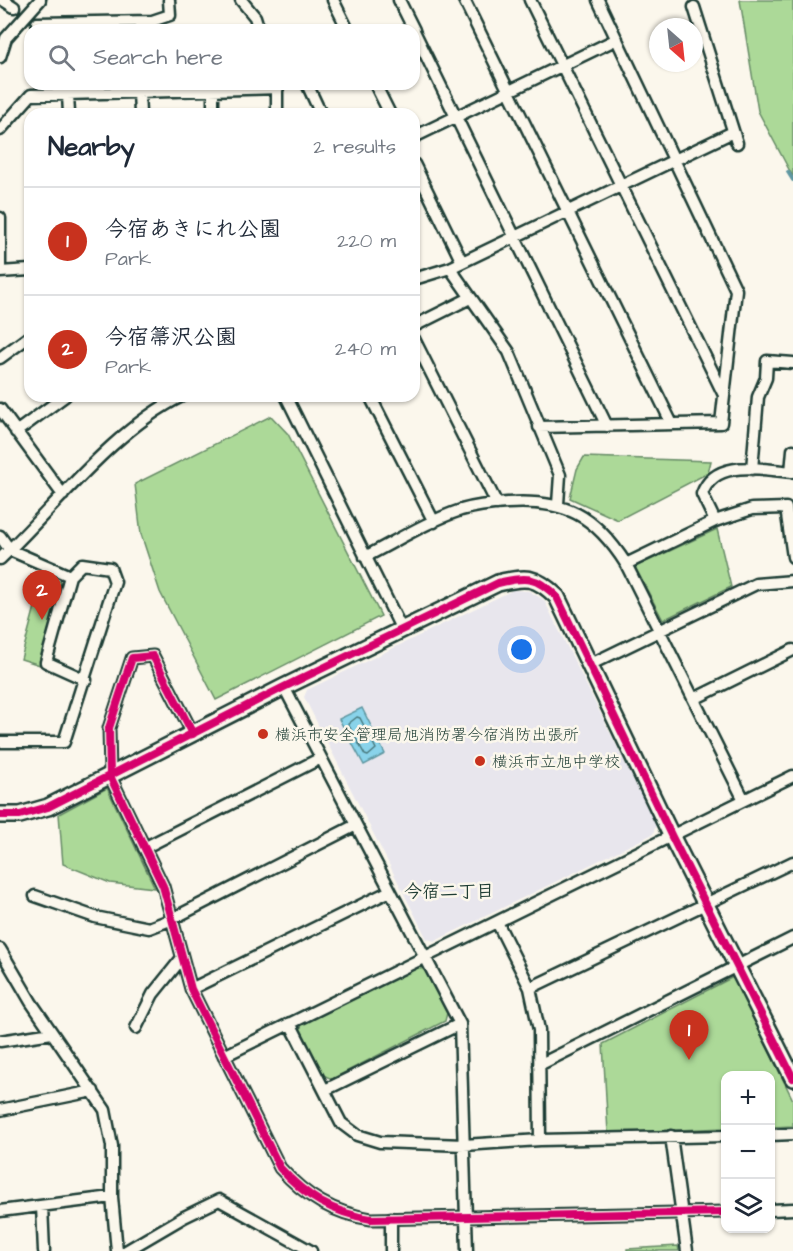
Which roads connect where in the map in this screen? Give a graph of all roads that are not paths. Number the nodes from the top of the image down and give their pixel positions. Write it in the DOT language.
graph roads {
  1 [pos="3,0"];
  2 [pos="40,0"];
  3 [pos="169,0"];
  4 [pos="241,0"];
  5 [pos="333,0"];
  6 [pos="399,0"];
  7 [pos="464,0"];
  8 [pos="530,0"];
  9 [pos="598,0"];
  10 [pos="694,7"];
  11 [pos="24,17"];
  12 [pos="257,24"];
  13 [pos="345,24"];
  14 [pos="411,24"];
  15 [pos="3,36"];
  16 [pos="617,39"];
  17 [pos="420,42"];
  18 [pos="0,57"];
  19 [pos="562,66"];
  20 [pos="226,90"];
  21 [pos="278,90"];
  22 [pos="309,90"];
  23 [pos="378,90"];
  24 [pos="139,91"];
  25 [pos="213,91"];
  26 [pos="509,91"];
  27 [pos="68,94"];
  28 [pos="69,108"];
  29 [pos="140,108"];
  30 [pos="213,108"];
  31 [pos="277,108"];
  32 [pos="318,108"];
  33 [pos="387,108"];
  34 [pos="456,117"];
  35 [pos="0,130"];
  36 [pos="733,132"];
  37 [pos="420,134"];
  38 [pos="737,143"];
  39 [pos="675,160"];
  40 [pos="420,176"];
  41 [pos="622,186"];
  42 [pos="568,212"];
  43 [pos="0,218"];
  44 [pos="514,237"];
  45 [pos="0,253"];
  46 [pos="462,262"];
  47 [pos="450,268"];
  48 [pos="24,270"];
  49 [pos="0,272"];
  50 [pos="420,277"];
  51 [pos="470,298"];
  52 [pos="420,323"];
  53 [pos="24,340"];
  54 [pos="420,351"];
  55 [pos="0,358"];
  56 [pos="793,363"];
  57 [pos="724,394"];
  58 [pos="57,402"];
  59 [pos="169,402"];
  60 [pos="289,402"];
  61 [pos="373,402"];
  62 [pos="0,409"];
  63 [pos="672,424"];
  64 [pos="607,426"];
  65 [pos="539,427"];
  66 [pos="16,432"];
  67 [pos="793,450"];
  68 [pos="752,469"];
  69 [pos="792,472"];
  70 [pos="63,495"];
  71 [pos="496,504"];
  72 [pos="558,504"];
  73 [pos="714,521"];
  74 [pos="434,522"];
  75 [pos="0,536"];
  76 [pos="10,550"];
  77 [pos="365,557"];
  78 [pos="793,557"];
  79 [pos="0,559"];
  80 [pos="626,564"];
  81 [pos="70,576"];
  82 [pos="793,581"];
  83 [pos="661,629"];
  84 [pos="402,630"];
  85 [pos="793,650"];
  86 [pos="588,664"];
  87 [pos="86,680"];
  88 [pos="284,687"];
  89 [pos="694,699"];
  90 [pos="193,734"];
  91 [pos="0,742"];
  92 [pos="321,759"];
  93 [pos="110,776"];
  94 [pos="793,776"];
  95 [pos="743,798"];
  96 [pos="0,815"];
  97 [pos="356,825"];
  98 [pos="672,837"];
  99 [pos="144,848"];
  100 [pos="793,862"];
  101 [pos="390,891"];
  102 [pos="35,896"];
  103 [pos="706,903"];
  104 [pos="170,920"];
  105 [pos="497,922"];
  106 [pos="793,938"];
  107 [pos="0,949"];
  108 [pos="182,958"];
  109 [pos="425,958"];
  110 [pos="737,965"];
  111 [pos="530,988"];
  112 [pos="191,989"];
  113 [pos="290,1023"];
  114 [pos="460,1024"];
  115 [pos="136,1028"];
  116 [pos="52,1034"];
  117 [pos="0,1041"];
  118 [pos="224,1056"];
  119 [pos="788,1056"];
  120 [pos="539,1065"];
  121 [pos="793,1078"];
  122 [pos="325,1090"];
  123 [pos="93,1091"];
  124 [pos="0,1110"];
  125 [pos="793,1134"];
  126 [pos="775,1135"];
  127 [pos="670,1136"];
  128 [pos="721,1136"];
  129 [pos="540,1140"];
  130 [pos="464,1145"];
  131 [pos="112,1197"];
  132 [pos="42,1206"];
  133 [pos="793,1209"];
  134 [pos="775,1210"];
  135 [pos="0,1211"];
  136 [pos="721,1212"];
  137 [pos="681,1213"];
  138 [pos="391,1218"];
  139 [pos="467,1218"];
  140 [pos="44,1251"];
  141 [pos="117,1251"];
  142 [pos="126,1251"];
  143 [pos="311,1251"];
  144 [pos="391,1251"];
  145 [pos="467,1251"];
  146 [pos="687,1251"];
  1 -- 11 [label="street"];
  2 -- 11 [label="street"];
  3 -- 11 [label="street"];
  4 -- 12 [label="street"];
  5 -- 13 [label="street"];
  6 -- 14 [label="street"];
  7 -- 26 [label="street"];
  8 -- 19 [label="street"];
  9 -- 16 [label="street"];
  10 -- 36 [label="street"];
  11 -- 15 [label="street"];
  15 -- 18 [label="street"];
  16 -- 19 [label="street"];
  16 -- 39 [label="street"];
  17 -- 34 [label="street"];
  19 -- 26 [label="street"];
  19 -- 41 [label="street"];
  20 -- 25 [label="street"];
  21 -- 31 [label="street"];
  22 -- 32 [label="street"];
  23 -- 33 [label="street"];
  24 -- 25 [label="street"];
  24 -- 27 [label="street"];
  24 -- 29 [label="street"];
  25 -- 30 [label="street"];
  26 -- 34 [label="street"];
  26 -- 42 [label="street"];
  27 -- 28 [label="street"];
  27 -- 35 [label="street"];
  34 -- 37 [label="street"];
  34 -- 44 [label="street"];
  36 -- 38 [label="street"];
  36 -- 39 [label="street"];
  39 -- 41 [label="street"];
  39 -- 57 [label="street"];
  40 -- 46 [label="street"];
  41 -- 42 [label="street"];
  41 -- 57 [label="street"];
  42 -- 44 [label="street"];
  42 -- 63 [label="street"];
  43 -- 45 [label="street"];
  44 -- 46 [label="street"];
  44 -- 64 [label="street"];
  45 -- 49 [label="street"];
  46 -- 47 [label="street"];
  47 -- 50 [label="street"];
  47 -- 51 [label="street"];
  48 -- 49 [label="street"];
  51 -- 52 [label="street"];
  51 -- 65 [label="street"];
  53 -- 55 [label="street"];
  54 -- 71 [label="street"];
  56 -- 68 [label="street"];
  57 -- 63 [label="street"];
  58 -- 66 [label="street"];
  59 -- 70 [label="street"];
  60 -- 77 [label="street"];
  61 -- 74 [label="street"];
  62 -- 66 [label="street"];
  63 -- 64 [label="street"];
  64 -- 65 [label="street"];
  65 -- 72 [label="street"];
  66 -- 70 [label="street"];
  67 -- 69 [label="street"];
  68 -- 69 [label="street"];
  68 -- 73 [label="street"];
  70 -- 76 [label="street"];
  71 -- 72 [label="street"];
  71 -- 74 [label="street"];
  72 -- 80 [label="street"];
  73 -- 78 [label="street"];
  73 -- 80 [label="street"];
  74 -- 77 [label="street"];
  75 -- 76 [label="street"];
  76 -- 79 [label="street"];
  76 -- 81 [label="street"];
  77 -- 84 [label="street"];
  80 -- 83 [label="street"];
  81 -- 87 [label="street"];
  81 -- 87 [label="street"];
  82 -- 83 [label="street"];
  83 -- 86 [label="street"];
  83 -- 89 [label="street"];
  84 -- 86 [label="street"];
  84 -- 88 [label="street"];
  85 -- 89 [label="street"];
  86 -- 98 [label="street"];
  87 -- 91 [label="street"];
  88 -- 90 [label="street"];
  88 -- 92 [label="street"];
  89 -- 95 [label="street"];
  90 -- 93 [label="street"];
  90 -- 93 [label="street"];
  92 -- 97 [label="street"];
  92 -- 99 [label="street"];
  93 -- 96 [label="street"];
  93 -- 99 [label="street"];
  94 -- 95 [label="street"];
  95 -- 98 [label="street"];
  97 -- 101 [label="street"];
  97 -- 104 [label="street"];
  98 -- 103 [label="street"];
  98 -- 105 [label="street"];
  99 -- 104 [label="street"];
  100 -- 103 [label="street"];
  101 -- 109 [label="street"];
  101 -- 112 [label="street"];
  102 -- 104 [label="street"];
  103 -- 110 [label="street"];
  103 -- 111 [label="street"];
  104 -- 108 [label="street"];
  105 -- 109 [label="street"];
  105 -- 111 [label="street"];
  106 -- 110 [label="street"];
  107 -- 116 [label="street"];
  108 -- 112 [label="street"];
  108 -- 115 [label="street"];
  109 -- 113 [label="street"];
  109 -- 114 [label="street"];
  110 -- 119 [label="street"];
  110 -- 120 [label="street"];
  111 -- 120 [label="street"];
  112 -- 118 [label="street"];
  113 -- 118 [label="street"];
  113 -- 122 [label="street"];
  114 -- 122 [label="street"];
  114 -- 130 [label="street"];
  116 -- 117 [label="street"];
  116 -- 123 [label="street"];
  118 -- 138 [label="street"];
  119 -- 121 [label="street"];
  120 -- 129 [label="street"];
  122 -- 130 [label="street"];
  123 -- 124 [label="street"];
  123 -- 131 [label="street"];
  125 -- 126 [label="street"];
  127 -- 128 [label="street"];
  127 -- 129 [label="street"];
  127 -- 137 [label="street"];
  129 -- 130 [label="street"];
  130 -- 139 [label="street"];
  131 -- 132 [label="street"];
  131 -- 141 [label="street"];
  132 -- 135 [label="street"];
  132 -- 140 [label="street"];
  133 -- 134 [label="street"];
  136 -- 137 [label="street"];
  137 -- 139 [label="street"];
  137 -- 146 [label="street"];
  138 -- 139 [label="street"];
  138 -- 144 [label="street"];
  139 -- 145 [label="street"];
  142 -- 143 [label="street"];
}
